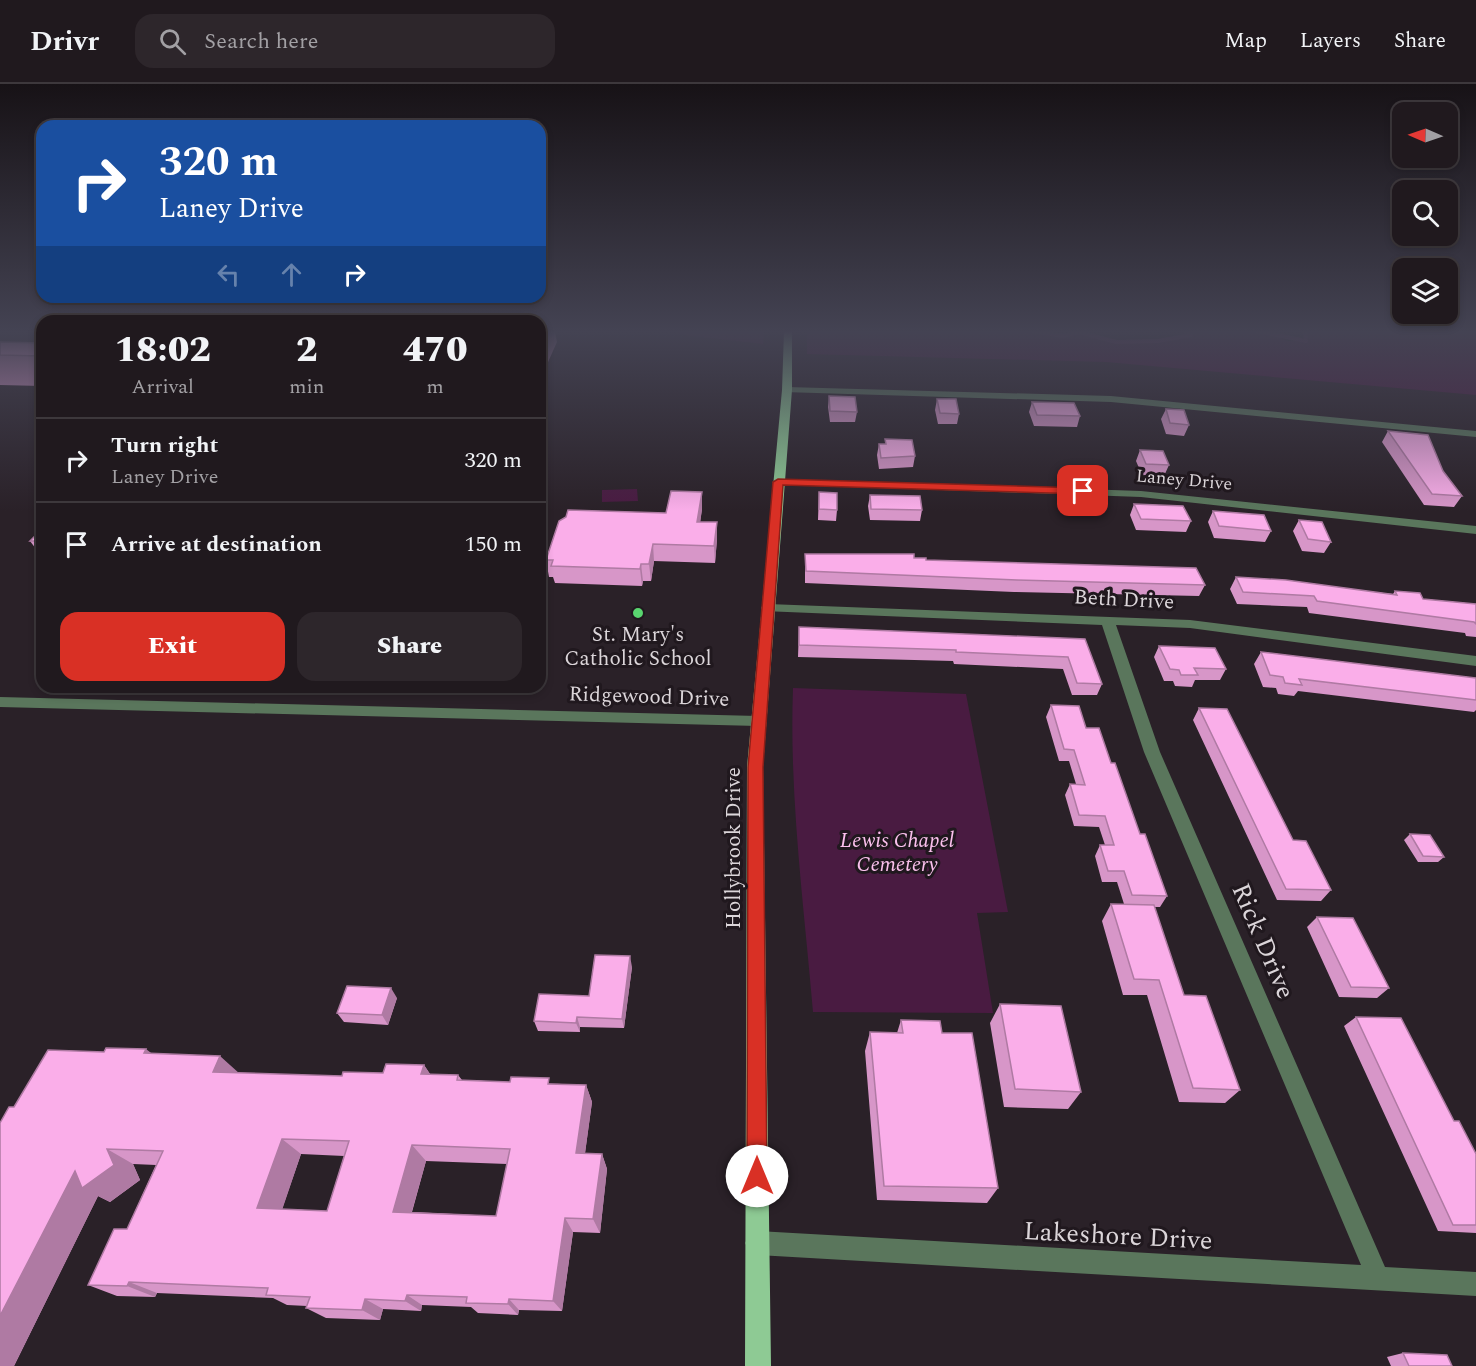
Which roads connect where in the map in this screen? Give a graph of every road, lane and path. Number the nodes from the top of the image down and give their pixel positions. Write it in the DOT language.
graph roads {
  1 [pos="787,390"];
  2 [pos="817,391"];
  3 [pos="1476,434"];
  4 [pos="778,482"];
  5 [pos="1476,530"];
  6 [pos="768,608"];
  7 [pos="1107,620"];
  8 [pos="1476,661"];
  9 [pos="0,702"];
  10 [pos="758,721"];
  11 [pos="757,1243"];
  12 [pos="1379,1280"];
  13 [pos="1476,1284"];
  14 [pos="758,1366"];
  1 -- 4 [label="main road, Hollybrook Drive"];
  2 -- 3 [label="street"];
  4 -- 5 [label="street, Laney Drive"];
  4 -- 6 [label="main road, Hollybrook Drive"];
  6 -- 7 [label="street, Beth Drive"];
  6 -- 10 [label="main road, Hollybrook Drive"];
  7 -- 8 [label="street, Beth Drive"];
  7 -- 12 [label="street, Rick Drive"];
  9 -- 10 [label="street, Ridgewood Drive"];
  10 -- 11 [label="main road, Hollybrook Drive"];
  11 -- 12 [label="street, Lakeshore Drive"];
  11 -- 14 [label="main road, Hollybrook Drive"];
  12 -- 13 [label="street, Lakeshore Drive"];
}
